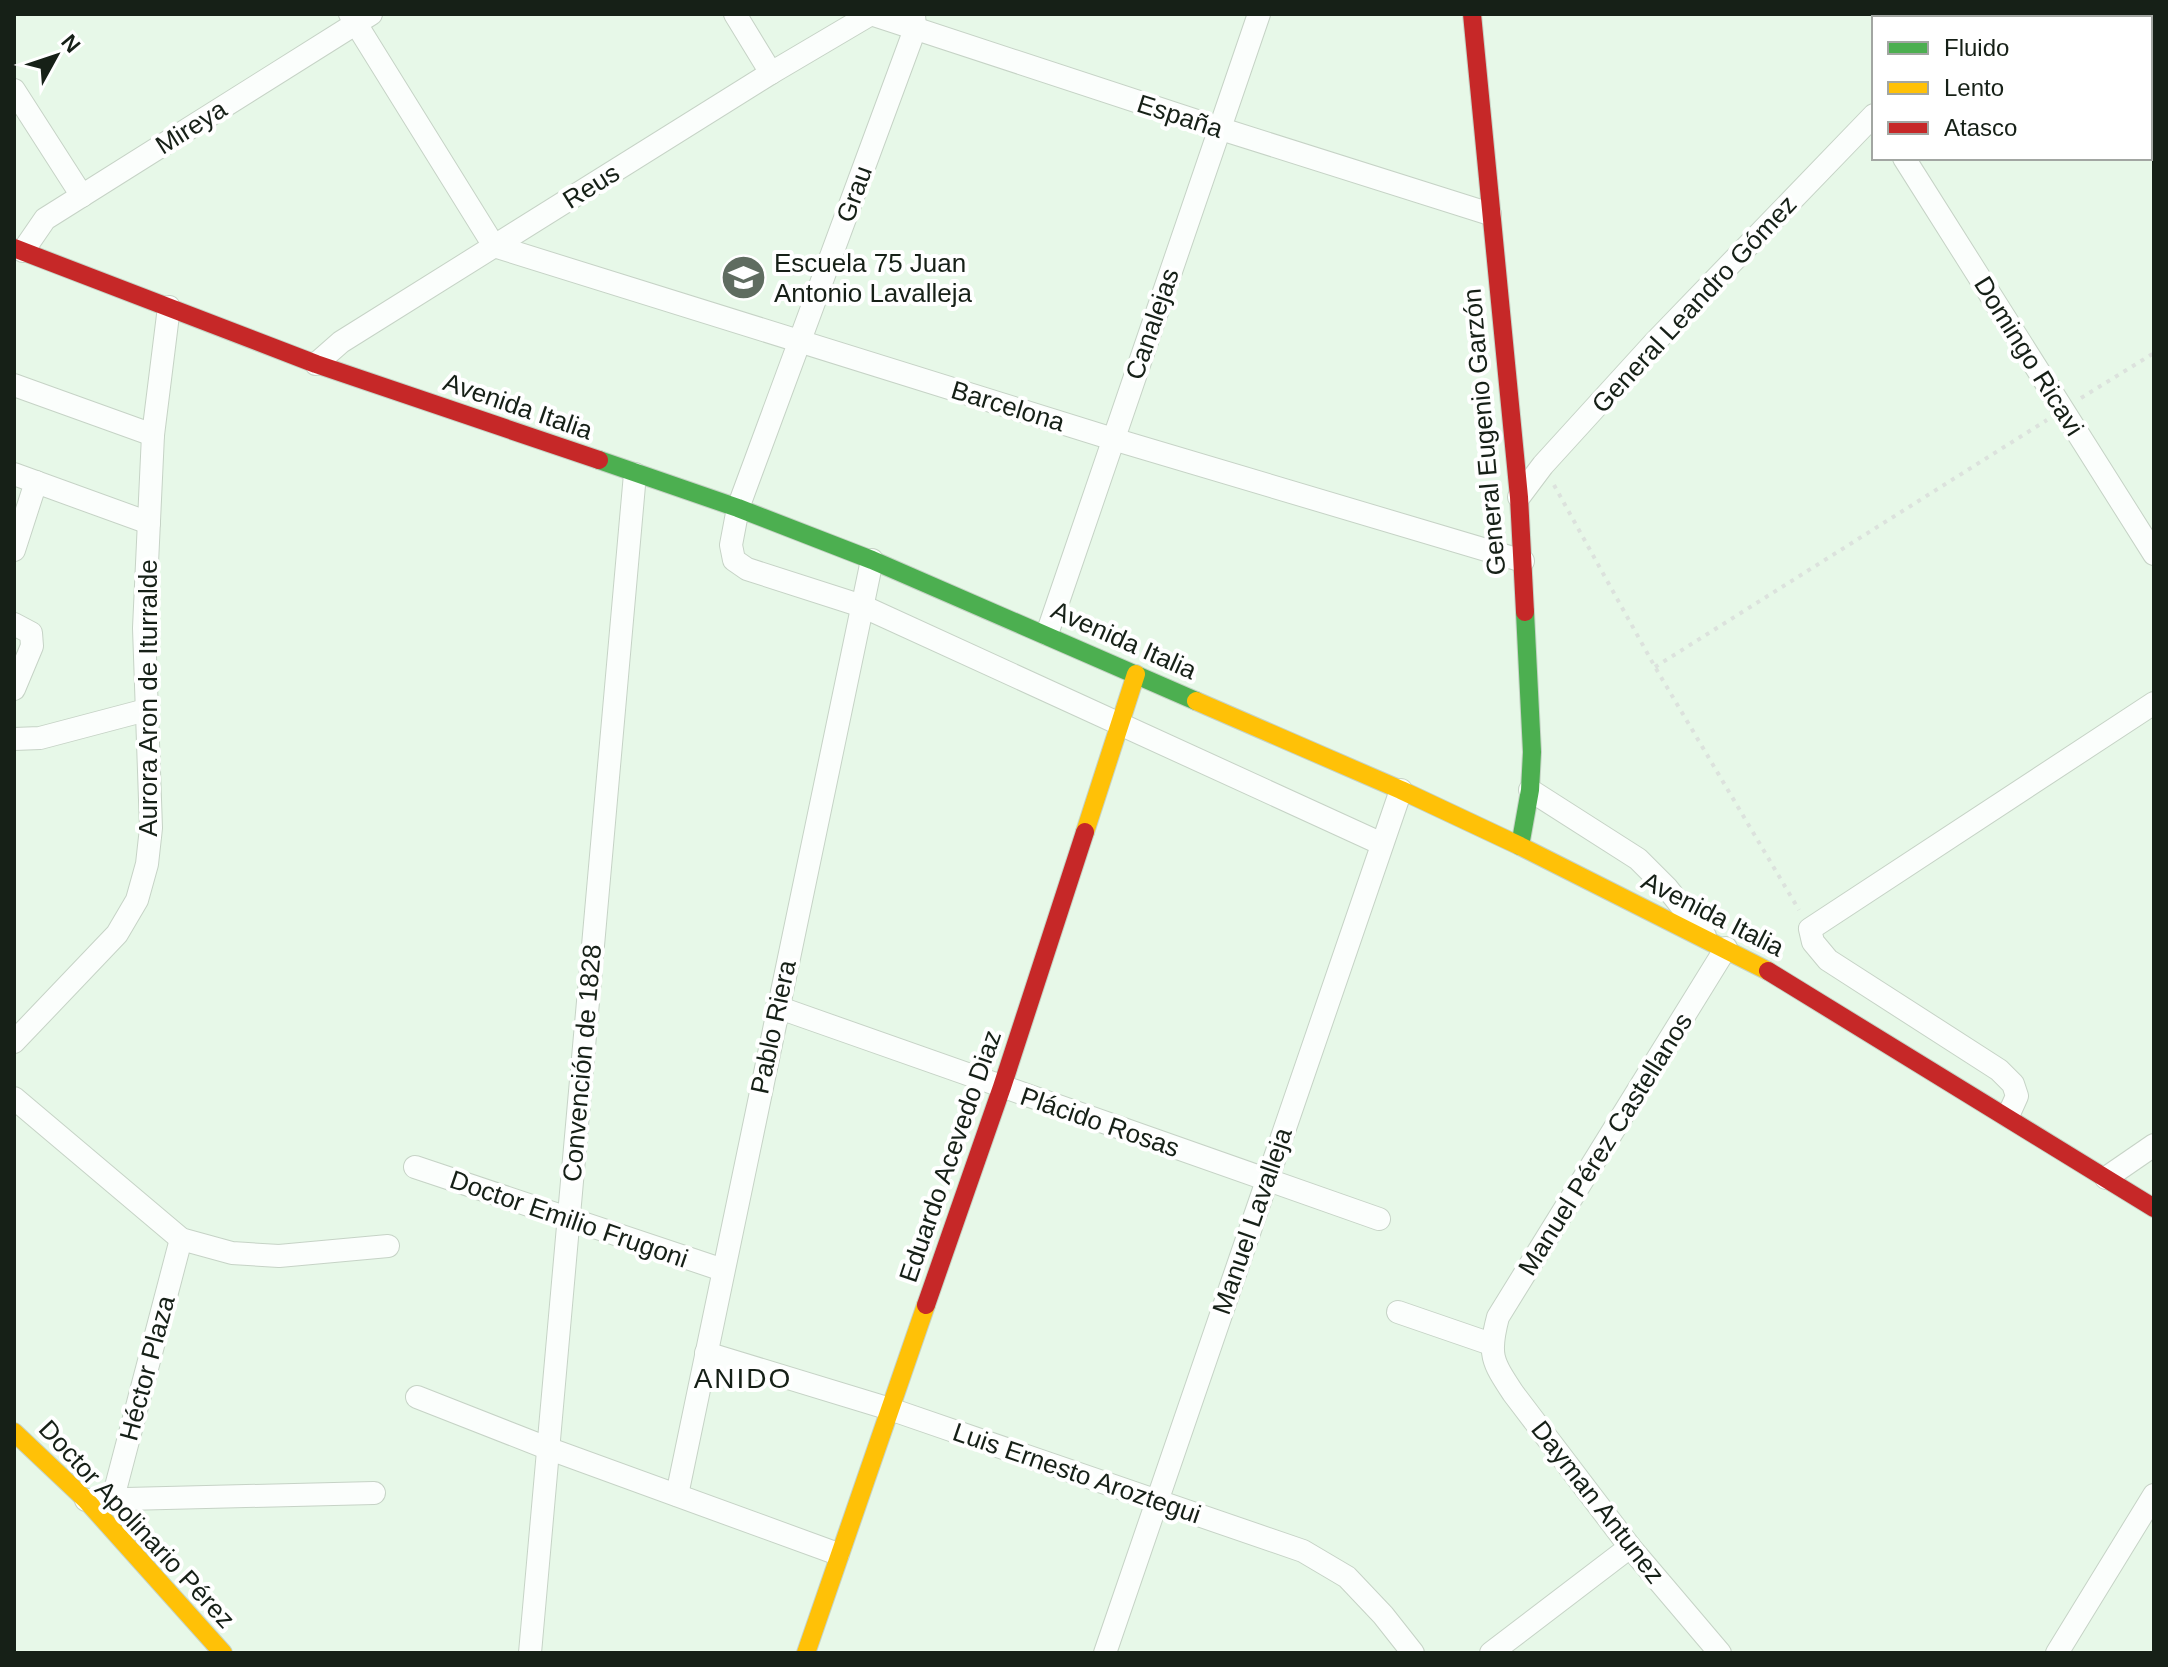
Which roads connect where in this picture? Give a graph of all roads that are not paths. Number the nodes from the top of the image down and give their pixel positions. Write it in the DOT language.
graph roads {
  1 [pos="735,14"];
  2 [pos="871,14"];
  3 [pos="1259,14"];
  4 [pos="1472,14"];
  5 [pos="359,17"];
  6 [pos="914,22"];
  7 [pos="771,73"];
  8 [pos="14,90"];
  9 [pos="1872,117"];
  10 [pos="1218,128"];
  11 [pos="1905,160"];
  12 [pos="82,196"];
  13 [pos="1490,214"];
  14 [pos="494,246"];
  15 [pos="18,250"];
  16 [pos="169,307"];
  17 [pos="799,343"];
  18 [pos="316,364"];
  19 [pos="14,385"];
  20 [pos="153,435"];
  21 [pos="1113,439"];
  22 [pos="14,474"];
  23 [pos="635,474"];
  24 [pos="36,482"];
  25 [pos="1519,497"];
  26 [pos="738,508"];
  27 [pos="149,523"];
  28 [pos="14,550"];
  29 [pos="2154,554"];
  30 [pos="872,560"];
  31 [pos="1523,561"];
  32 [pos="862,606"];
  33 [pos="14,624"];
  34 [pos="1047,634"];
  35 [pos="1136,674"];
  36 [pos="14,689"];
  37 [pos="2154,703"];
  38 [pos="146,710"];
  39 [pos="1119,725"];
  40 [pos="14,739"];
  41 [pos="1401,790"];
  42 [pos="1530,790"];
  43 [pos="1382,844"];
  44 [pos="1520,846"];
  45 [pos="1716,943"];
  46 [pos="777,1007"];
  47 [pos="14,1042"];
  48 [pos="1002,1087"];
  49 [pos="14,1098"];
  50 [pos="2008,1116"];
  51 [pos="2154,1145"];
  52 [pos="415,1167"];
  53 [pos="2106,1178"];
  54 [pos="1266,1180"];
  55 [pos="2154,1208"];
  56 [pos="567,1218"];
  57 [pos="1379,1219"];
  58 [pos="181,1239"];
  59 [pos="388,1246"];
  60 [pos="723,1270"];
  61 [pos="1398,1312"];
  62 [pos="1491,1344"];
  63 [pos="706,1353"];
  64 [pos="417,1397"];
  65 [pos="890,1409"];
  66 [pos="14,1432"];
  67 [pos="547,1448"];
  68 [pos="374,1493"];
  69 [pos="677,1495"];
  70 [pos="2154,1495"];
  71 [pos="113,1498"];
  72 [pos="86,1500"];
  73 [pos="1157,1501"];
  74 [pos="1630,1547"];
  75 [pos="838,1554"];
  76 [pos="223,1653"];
  77 [pos="530,1653"];
  78 [pos="806,1653"];
  79 [pos="1105,1653"];
  80 [pos="1413,1653"];
  81 [pos="1491,1653"];
  82 [pos="1720,1653"];
  83 [pos="2057,1653"];
  1 -- 7 [label="street"];
  2 -- 6 [label="street, España"];
  2 -- 7 [label="street, Reus"];
  3 -- 10 [label="street, Canalejas"];
  4 -- 13 [label="street, General Eugenio Garzón"];
  5 -- 12 [label="street, Mireya"];
  5 -- 14 [label="street"];
  6 -- 10 [label="street, España"];
  6 -- 17 [label="street, Grau"];
  7 -- 14 [label="street, Reus"];
  8 -- 12 [label="street"];
  9 -- 25 [label="street, General Leandro Gómez"];
  10 -- 13 [label="street, España"];
  10 -- 21 [label="street, Canalejas"];
  11 -- 29 [label="street, Domingo Ricavi"];
  12 -- 15 [label="street, Mireya"];
  13 -- 25 [label="street, General Eugenio Garzón"];
  14 -- 17 [label="street, Barcelona"];
  14 -- 18 [label="street, Reus"];
  15 -- 16 [label="street, Avenida Italia"];
  16 -- 18 [label="street, Avenida Italia"];
  16 -- 20 [label="street, Aurora Aron de Iturralde"];
  17 -- 21 [label="street, Barcelona"];
  17 -- 26 [label="street, Grau"];
  18 -- 23 [label="street, Avenida Italia"];
  19 -- 20 [label="street"];
  20 -- 27 [label="street, Aurora Aron de Iturralde"];
  21 -- 31 [label="street, Barcelona"];
  21 -- 34 [label="street, Canalejas"];
  22 -- 24 [label="street"];
  23 -- 26 [label="street, Avenida Italia"];
  23 -- 56 [label="street, Convención de 1828"];
  24 -- 27 [label="street"];
  24 -- 28 [label="street"];
  25 -- 31 [label="street, General Eugenio Garzón"];
  26 -- 30 [label="street, Avenida Italia"];
  26 -- 32 [label="street, Grau"];
  27 -- 38 [label="street, Aurora Aron de Iturralde"];
  30 -- 32 [label="street, Pablo Riera"];
  30 -- 34 [label="street, Avenida Italia"];
  31 -- 42 [label="street, General Eugenio Garzón"];
  32 -- 39 [label="street"];
  32 -- 46 [label="street, Pablo Riera"];
  33 -- 36 [label="street"];
  34 -- 35 [label="street, Avenida Italia"];
  35 -- 39 [label="street, Eduardo Acevedo Diaz"];
  35 -- 41 [label="street, Avenida Italia"];
  37 -- 50 [label="street"];
  38 -- 40 [label="street"];
  38 -- 47 [label="street, Aurora Aron de Iturralde"];
  39 -- 43 [label="street"];
  39 -- 48 [label="street, Eduardo Acevedo Diaz"];
  41 -- 43 [label="street, Manuel Lavalleja"];
  41 -- 44 [label="street, Avenida Italia"];
  42 -- 44 [label="street, General Eugenio Garzón"];
  42 -- 45 [label="street"];
  43 -- 54 [label="street, Manuel Lavalleja"];
  44 -- 45 [label="street, Avenida Italia"];
  45 -- 50 [label="street, Avenida Italia"];
  45 -- 62 [label="street, Manuel Pérez Castellanos"];
  46 -- 48 [label="street, Plácido Rosas"];
  46 -- 60 [label="street, Pablo Riera"];
  48 -- 54 [label="street, Plácido Rosas"];
  48 -- 65 [label="street, Eduardo Acevedo Diaz"];
  49 -- 58 [label="street"];
  50 -- 53 [label="street, Avenida Italia"];
  51 -- 53 [label="street"];
  52 -- 56 [label="street, Doctor Emilio Frugoni"];
  53 -- 55 [label="street, Avenida Italia"];
  54 -- 57 [label="street, Plácido Rosas"];
  54 -- 73 [label="street, Manuel Lavalleja"];
  56 -- 60 [label="street, Doctor Emilio Frugoni"];
  56 -- 67 [label="street, Convención de 1828"];
  58 -- 59 [label="street"];
  58 -- 71 [label="street, Héctor Plaza"];
  60 -- 63 [label="street, Pablo Riera"];
  61 -- 62 [label="street"];
  62 -- 74 [label="street, Dayman Antunez"];
  63 -- 65 [label="street, Luis Ernesto Aroztegui"];
  63 -- 69 [label="street, Pablo Riera"];
  64 -- 67 [label="street"];
  65 -- 73 [label="street, Luis Ernesto Aroztegui"];
  65 -- 75 [label="street, Eduardo Acevedo Diaz"];
  66 -- 72 [label="street, Doctor Apolinario Pérez"];
  67 -- 69 [label="street"];
  67 -- 77 [label="street, Convención de 1828"];
  68 -- 71 [label="street"];
  69 -- 75 [label="street"];
  70 -- 83 [label="street"];
  71 -- 72 [label="street"];
  72 -- 76 [label="street, Doctor Apolinario Pérez"];
  73 -- 79 [label="street, Manuel Lavalleja"];
  73 -- 80 [label="street, Luis Ernesto Aroztegui"];
  74 -- 81 [label="street"];
  74 -- 82 [label="street, Dayman Antunez"];
  75 -- 78 [label="street, Eduardo Acevedo Diaz"];
}
